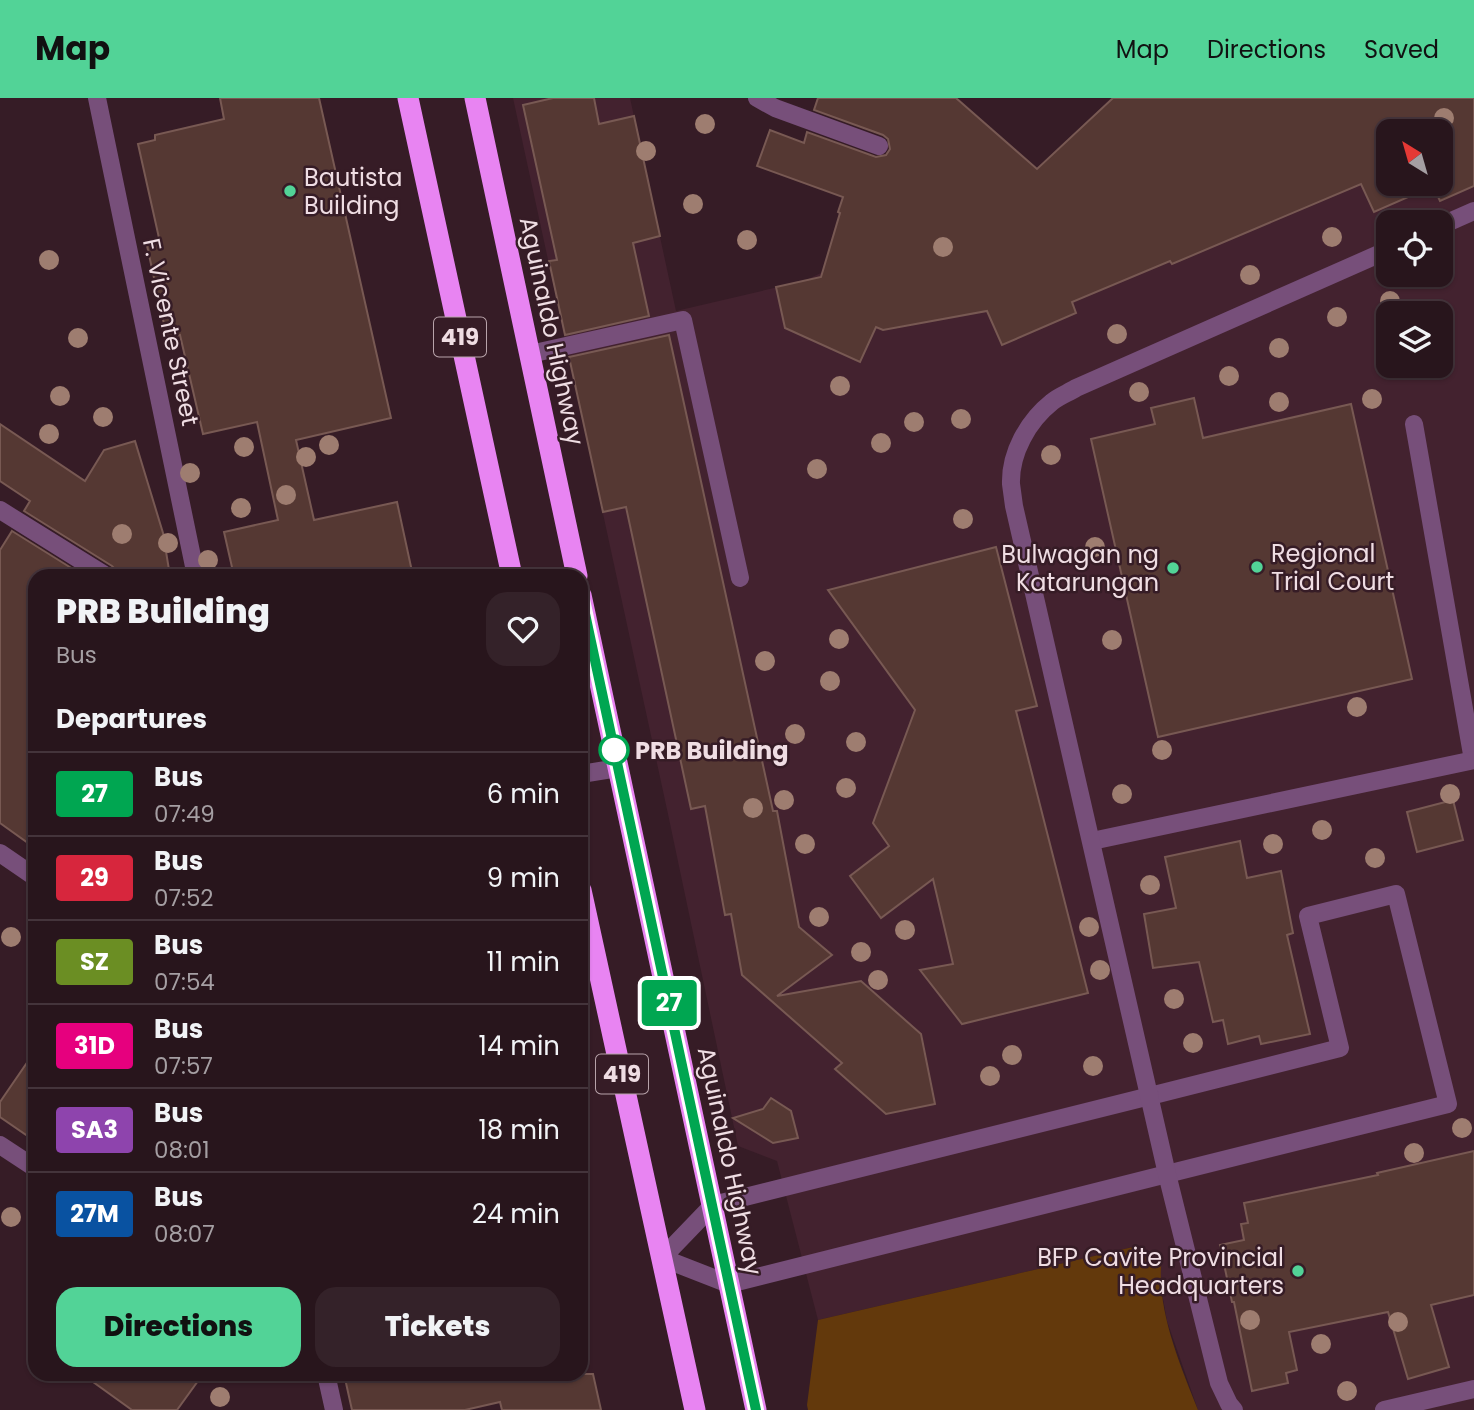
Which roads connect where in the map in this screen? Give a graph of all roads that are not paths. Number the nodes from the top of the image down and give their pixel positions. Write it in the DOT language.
graph roads {
  1 [pos="97,98"];
  2 [pos="408,98"];
  3 [pos="475,98"];
  4 [pos="757,98"];
  5 [pos="879,146"];
  6 [pos="1474,211"];
  7 [pos="1453,220"];
  8 [pos="1376,255"];
  9 [pos="530,354"];
  10 [pos="1413,424"];
  11 [pos="0,510"];
  12 [pos="95,569"];
  13 [pos="195,569"];
  14 [pos="510,569"];
  15 [pos="576,569"];
  16 [pos="740,578"];
  17 [pos="588,628"];
  18 [pos="1474,760"];
  19 [pos="618,768"];
  20 [pos="588,773"];
  21 [pos="1092,841"];
  22 [pos="0,853"];
  23 [pos="28,872"];
  24 [pos="588,922"];
  25 [pos="1150,1096"];
  26 [pos="0,1145"];
  27 [pos="28,1163"];
  28 [pos="1167,1174"];
  29 [pos="713,1205"];
  30 [pos="662,1258"];
  31 [pos="729,1284"];
  32 [pos="328,1381"];
  33 [pos="1474,1389"];
  34 [pos="334,1410"];
  35 [pos="695,1410"];
  36 [pos="756,1410"];
  37 [pos="1234,1410"];
  38 [pos="1384,1410"];
  1 -- 13 [label="street, F. Vicente Street"];
  2 -- 14 [label="highway, 419"];
  3 -- 9 [label="highway, Aguinaldo Highway / 419"];
  4 -- 5 [label="street"];
  6 -- 7 [label="street"];
  8 -- 21 [label="street"];
  9 -- 15 [label="highway, Aguinaldo Highway / 419"];
  9 -- 16 [label="street"];
  10 -- 18 [label="street"];
  11 -- 12 [label="street"];
  17 -- 19 [label="highway, Aguinaldo Highway / 419"];
  18 -- 21 [label="street"];
  19 -- 20 [label="street"];
  19 -- 29 [label="highway, Aguinaldo Highway / 419"];
  21 -- 25 [label="street"];
  22 -- 23 [label="street"];
  24 -- 30 [label="highway, 419"];
  25 -- 28 [label="street"];
  25 -- 28 [label="street"];
  25 -- 29 [label="street"];
  26 -- 27 [label="street"];
  28 -- 31 [label="street"];
  28 -- 37 [label="street"];
  29 -- 30 [label="street"];
  29 -- 31 [label="highway, Aguinaldo Highway / 419"];
  30 -- 31 [label="street"];
  30 -- 35 [label="highway, 419"];
  31 -- 36 [label="highway, Aguinaldo Highway / 419"];
  32 -- 34 [label="street"];
  33 -- 38 [label="street"];
}
